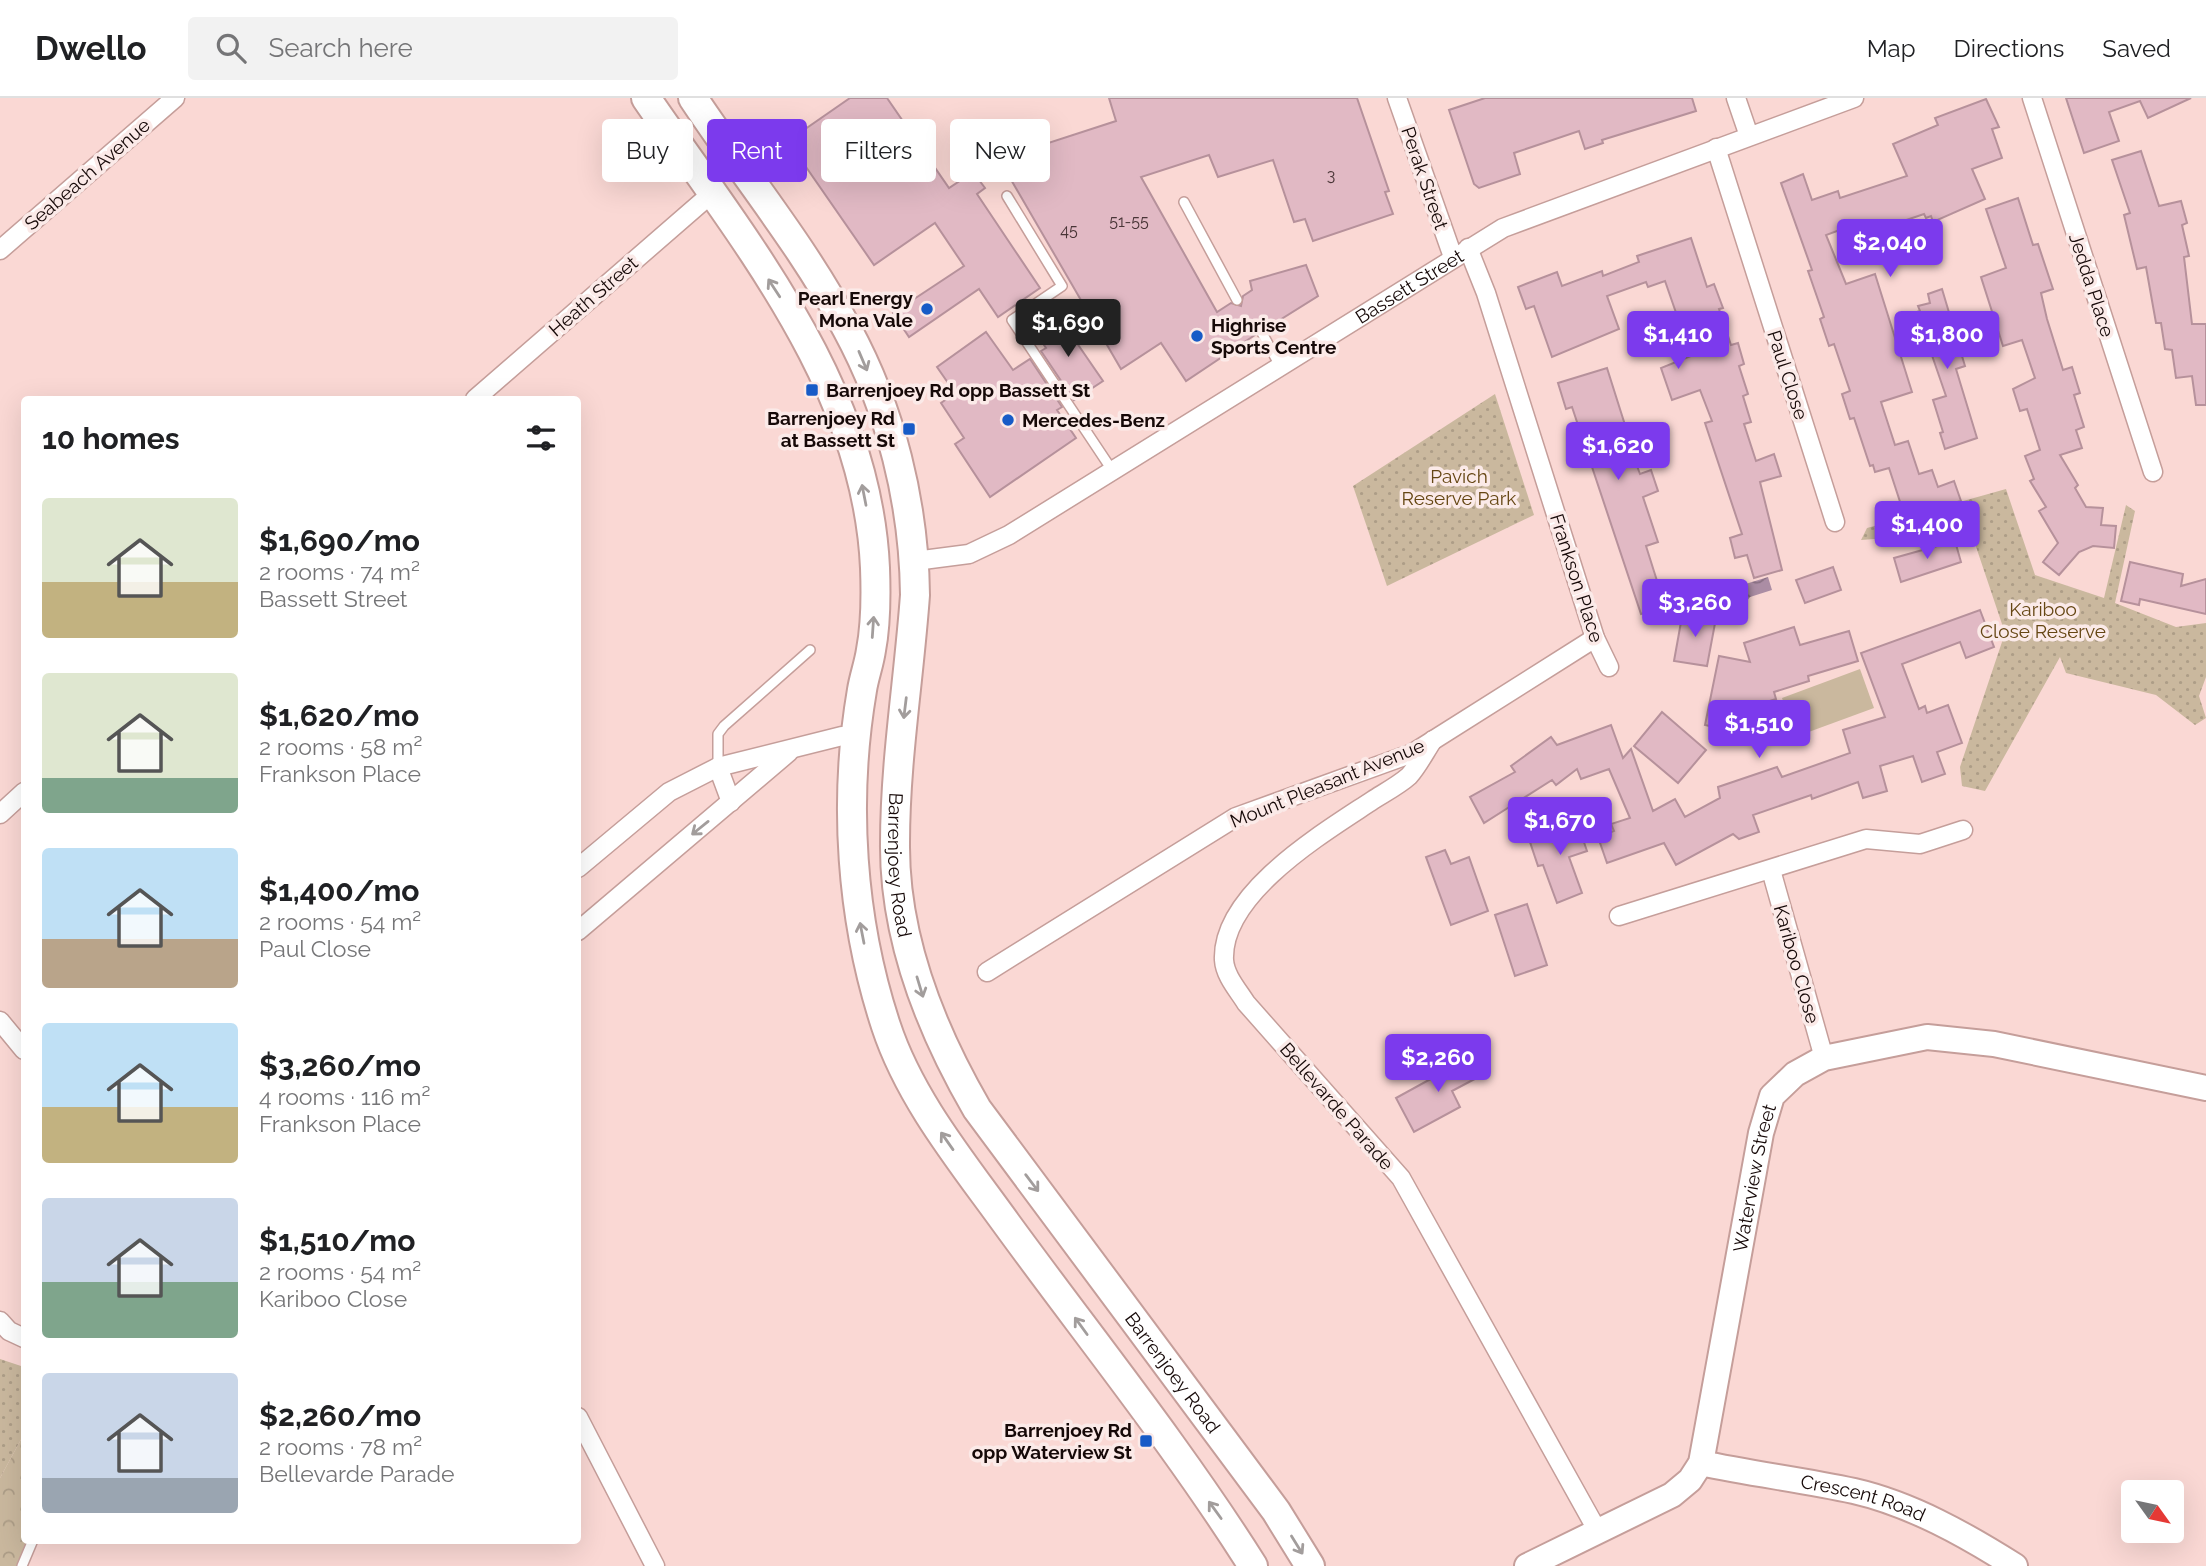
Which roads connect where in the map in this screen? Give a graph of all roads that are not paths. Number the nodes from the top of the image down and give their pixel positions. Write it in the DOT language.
graph roads {
  1 [pos="175,98"];
  2 [pos="646,98"];
  3 [pos="693,98"];
  4 [pos="1397,98"];
  5 [pos="1736,98"];
  6 [pos="1854,98"];
  7 [pos="2032,98"];
  8 [pos="1749,136"];
  9 [pos="1716,148"];
  10 [pos="711,194"];
  11 [pos="1007,196"];
  12 [pos="1184,202"];
  13 [pos="0,250"];
  14 [pos="1461,253"];
  15 [pos="1237,300"];
  16 [pos="1261,331"];
  17 [pos="1280,366"];
  18 [pos="478,396"];
  19 [pos="1112,470"];
  20 [pos="2152,472"];
  21 [pos="1835,522"];
  22 [pos="915,561"];
  23 [pos="875,562"];
  24 [pos="1595,638"];
  25 [pos="810,650"];
  26 [pos="1609,667"];
  27 [pos="858,736"];
  28 [pos="1433,740"];
  29 [pos="901,750"];
  30 [pos="789,751"];
  31 [pos="718,767"];
  32 [pos="21,795"];
  33 [pos="731,802"];
  34 [pos="0,814"];
  35 [pos="1963,830"];
  36 [pos="581,865"];
  37 [pos="1770,870"];
  38 [pos="1619,916"];
  39 [pos="581,928"];
  40 [pos="987,972"];
  41 [pos="0,1021"];
  42 [pos="21,1046"];
  43 [pos="1824,1058"];
  44 [pos="2206,1088"];
  45 [pos="0,1321"];
  46 [pos="21,1337"];
  47 [pos="581,1423"];
  48 [pos="1701,1463"];
  49 [pos="1597,1530"];
  50 [pos="31,1544"];
  51 [pos="22,1566"];
  52 [pos="655,1566"];
  53 [pos="1253,1566"];
  54 [pos="1310,1566"];
  55 [pos="1527,1566"];
  56 [pos="2015,1566"];
  1 -- 13 [label="street, Seabeach Avenue"];
  2 -- 10 [label="main road"];
  3 -- 22 [label="main road, Barrenjoey Road, one-way"];
  4 -- 14 [label="street, Perak Street"];
  5 -- 8 [label="street"];
  6 -- 8 [label="street, Bassett Street"];
  7 -- 20 [label="street, Jedda Place"];
  8 -- 9 [label="street, Bassett Street"];
  9 -- 14 [label="street, Bassett Street"];
  9 -- 21 [label="street, Paul Close"];
  10 -- 18 [label="street, Heath Street"];
  23 -- 10 [label="main road, one-way"];
  11 -- 19 [label="lane"];
  12 -- 15 [label="lane"];
  14 -- 17 [label="street, Bassett Street"];
  14 -- 24 [label="street, Frankson Place"];
  16 -- 17 [label="lane"];
  17 -- 19 [label="street, Bassett Street"];
  19 -- 22 [label="street, Bassett Street"];
  22 -- 23 [label="main road, Bassett Street"];
  22 -- 29 [label="main road, Barrenjoey Road, one-way"];
  27 -- 23 [label="main road, one-way"];
  24 -- 26 [label="street, Frankson Place"];
  24 -- 28 [label="street, Mount Pleasant Avenue"];
  25 -- 31 [label="lane"];
  27 -- 29 [label="main road"];
  27 -- 30 [label="street"];
  53 -- 27 [label="main road, one-way"];
  28 -- 40 [label="street, Mount Pleasant Avenue"];
  28 -- 49 [label="street, Bellevarde Parade"];
  29 -- 54 [label="main road, Barrenjoey Road, one-way"];
  30 -- 31 [label="street"];
  30 -- 33 [label="street"];
  31 -- 33 [label="street"];
  31 -- 36 [label="street"];
  32 -- 34 [label="street"];
  33 -- 39 [label="street, one-way"];
  35 -- 37 [label="street"];
  37 -- 38 [label="street"];
  37 -- 43 [label="street, Kariboo Close"];
  41 -- 42 [label="street"];
  43 -- 44 [label="street, Waterview Street"];
  43 -- 48 [label="street, Waterview Street"];
  45 -- 46 [label="street"];
  47 -- 52 [label="street"];
  48 -- 49 [label="street"];
  48 -- 56 [label="street, Crescent Road"];
  49 -- 55 [label="street"];
  50 -- 51 [label="lane"];
}
